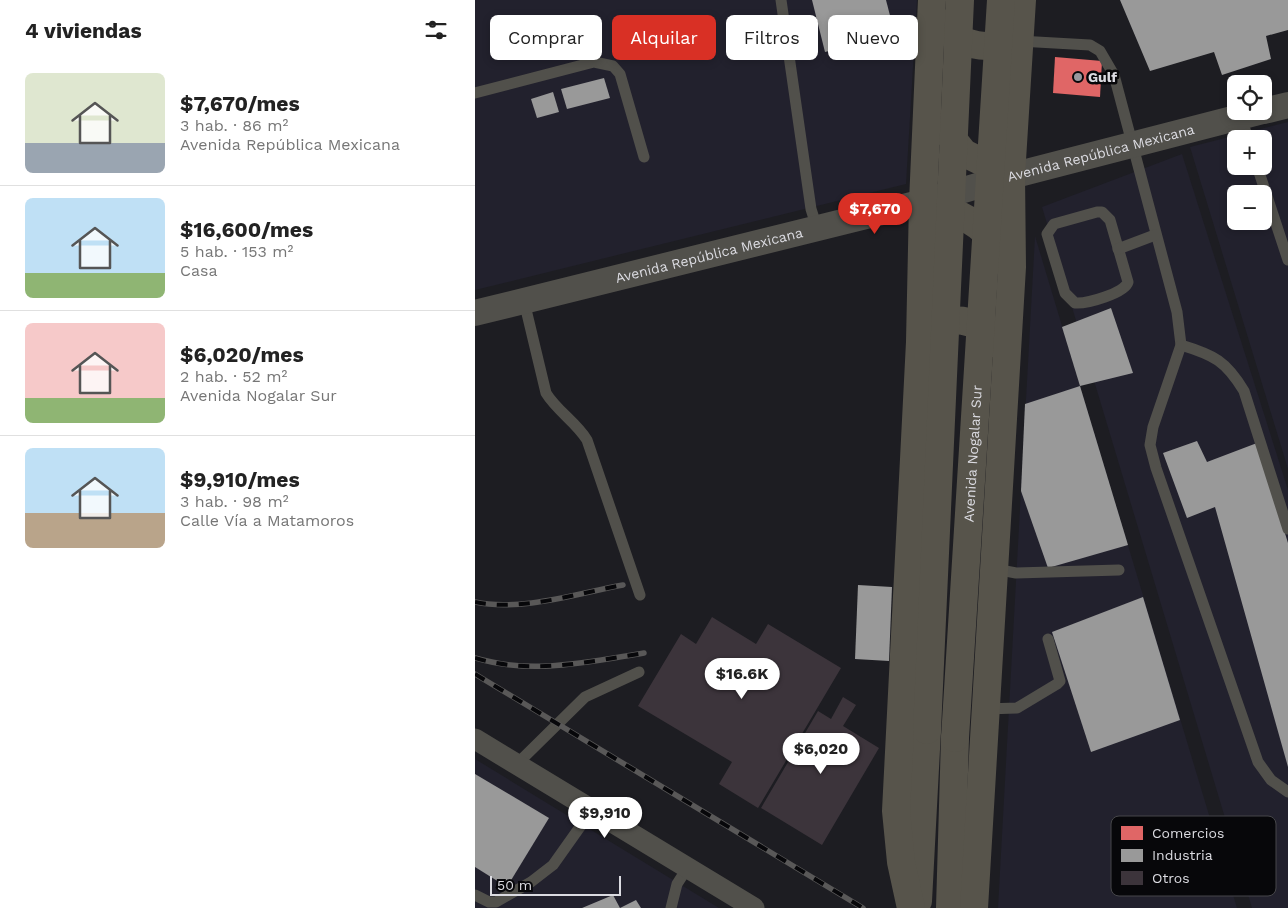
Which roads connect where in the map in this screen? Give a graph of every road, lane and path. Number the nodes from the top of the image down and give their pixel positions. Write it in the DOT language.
graph roads {
  1 [pos="781,0"];
  2 [pos="960,0"];
  3 [pos="1001,0"];
  4 [pos="1022,0"];
  5 [pos="932,4"];
  6 [pos="1019,40"];
  7 [pos="475,92"];
  8 [pos="928,100"];
  9 [pos="1288,105"];
  10 [pos="1272,112"];
  11 [pos="1249,120"];
  12 [pos="1131,145"];
  13 [pos="644,157"];
  14 [pos="1260,175"];
  15 [pos="1011,176"];
  16 [pos="923,202"];
  17 [pos="817,228"];
  18 [pos="1155,236"];
  19 [pos="1118,249"];
  20 [pos="1288,260"];
  21 [pos="1012,267"];
  22 [pos="524,301"];
  23 [pos="475,313"];
  24 [pos="920,342"];
  25 [pos="1181,345"];
  26 [pos="1005,359"];
  27 [pos="1288,529"];
  28 [pos="993,568"];
  29 [pos="1119,570"];
  30 [pos="641,595"];
  31 [pos="1048,639"];
  32 [pos="639,672"];
  33 [pos="985,709"];
  34 [pos="475,739"];
  35 [pos="517,764"];
  36 [pos="1288,792"];
  37 [pos="592,810"];
  38 [pos="688,867"];
  39 [pos="475,895"];
  40 [pos="671,908"];
  41 [pos="754,908"];
  42 [pos="911,908"];
  43 [pos="917,908"];
  44 [pos="950,908"];
  45 [pos="974,908"];
  1 -- 17 [label="lane"];
  2 -- 43 [label="highway, bridge"];
  3 -- 44 [label="highway, Avenida Nogalar Sur, bridge"];
  4 -- 6 [label="highway"];
  5 -- 6 [label="highway"];
  5 -- 8 [label="highway"];
  6 -- 12 [label="lane"];
  6 -- 15 [label="highway"];
  7 -- 13 [label="lane"];
  8 -- 15 [label="highway"];
  8 -- 16 [label="highway"];
  9 -- 10 [label="street, Avenida República Mexicana"];
  11 -- 12 [label="street, Avenida República Mexicana"];
  12 -- 15 [label="street, Avenida República Mexicana"];
  12 -- 18 [label="lane"];
  14 -- 20 [label="lane"];
  15 -- 16 [label="street, Avenida República Mexicana"];
  15 -- 21 [label="highway"];
  16 -- 17 [label="street, Avenida República Mexicana"];
  16 -- 21 [label="highway"];
  16 -- 24 [label="highway"];
  17 -- 22 [label="street, Avenida República Mexicana"];
  18 -- 19 [label="lane"];
  18 -- 25 [label="lane"];
  19 -- 19 [label="lane"];
  21 -- 26 [label="highway"];
  22 -- 23 [label="street, Avenida República Mexicana"];
  22 -- 30 [label="lane"];
  24 -- 26 [label="highway"];
  24 -- 42 [label="highway"];
  25 -- 27 [label="lane"];
  25 -- 36 [label="lane"];
  26 -- 28 [label="highway"];
  28 -- 29 [label="lane"];
  28 -- 33 [label="highway"];
  31 -- 33 [label="lane"];
  32 -- 35 [label="lane"];
  33 -- 45 [label="highway"];
  34 -- 35 [label="street"];
  35 -- 37 [label="street"];
  37 -- 38 [label="street"];
  37 -- 39 [label="lane"];
  38 -- 40 [label="lane"];
  38 -- 41 [label="street"];
}
